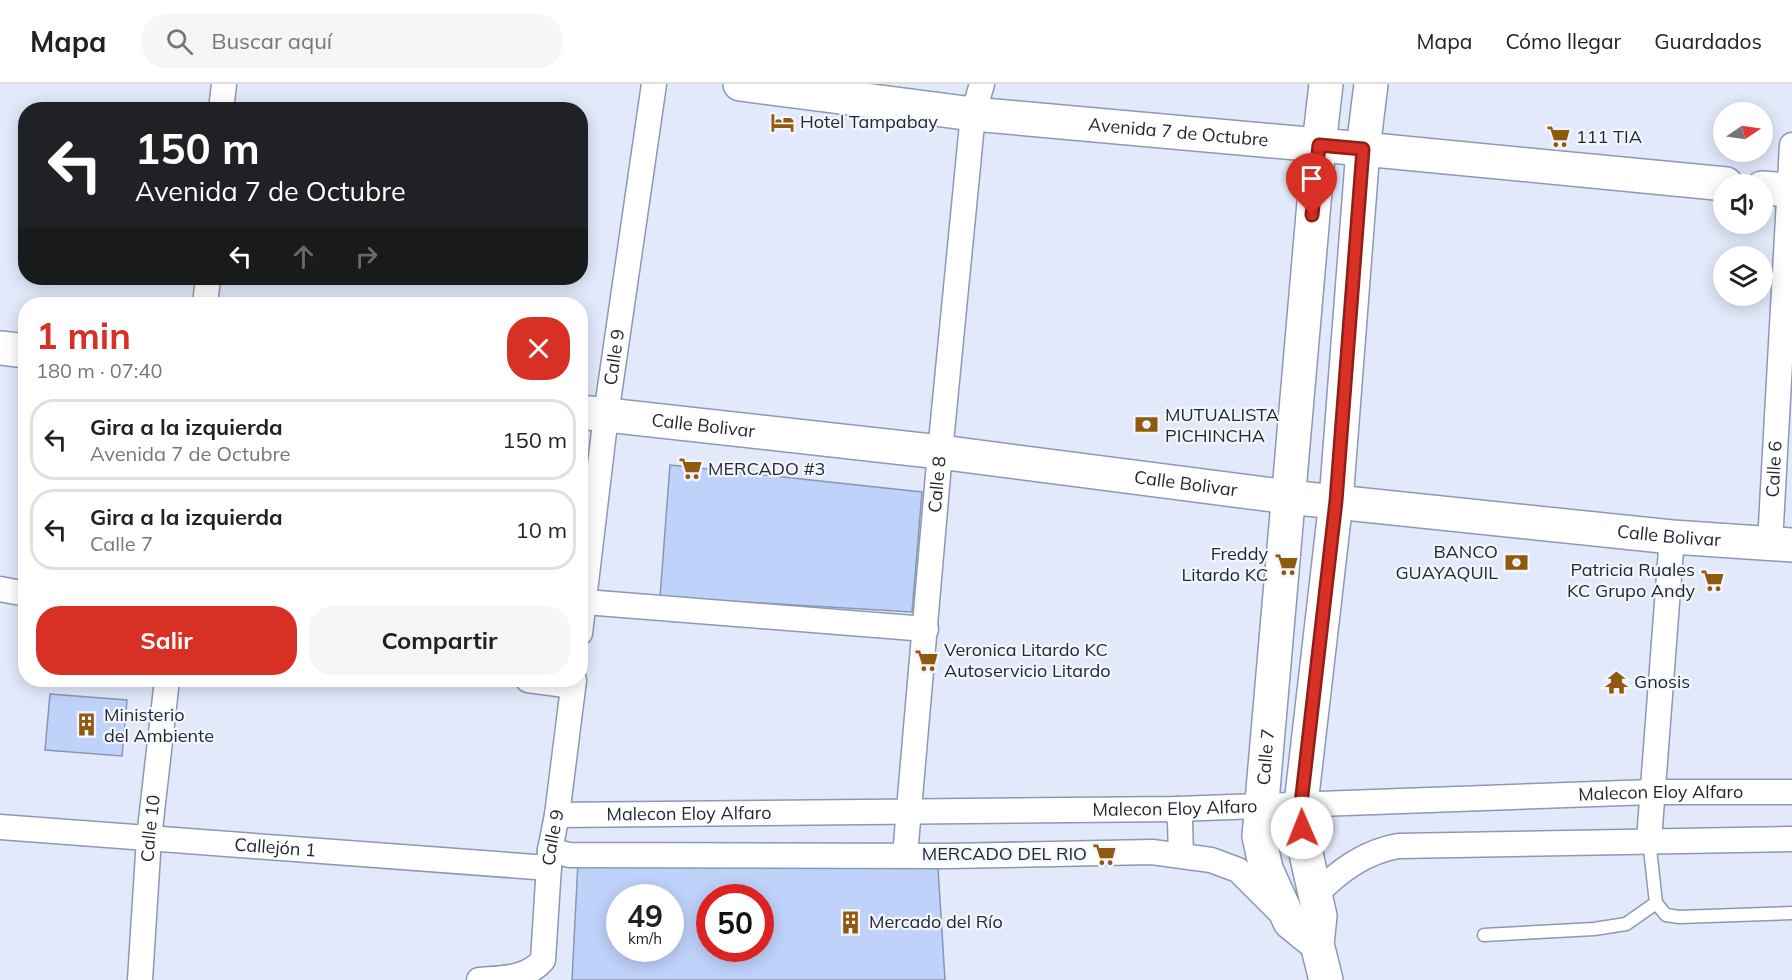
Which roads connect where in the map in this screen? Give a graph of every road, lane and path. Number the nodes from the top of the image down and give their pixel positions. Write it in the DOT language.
graph roads {
  1 [pos="224,84"];
  2 [pos="654,84"];
  3 [pos="740,84"];
  4 [pos="1326,84"];
  5 [pos="1371,84"];
  6 [pos="974,94"];
  7 [pos="222,102"];
  8 [pos="1319,145"];
  9 [pos="1792,145"];
  10 [pos="1363,149"];
  11 [pos="1713,183"];
  12 [pos="1781,189"];
  13 [pos="0,348"];
  14 [pos="18,350"];
  15 [pos="593,414"];
  16 [pos="940,452"];
  17 [pos="1288,496"];
  18 [pos="1336,501"];
  19 [pos="588,532"];
  20 [pos="1672,537"];
  21 [pos="1781,544"];
  22 [pos="0,589"];
  23 [pos="18,592"];
  24 [pos="588,602"];
  25 [pos="926,629"];
  26 [pos="166,687"];
  27 [pos="573,687"];
  28 [pos="1652,792"];
  29 [pos="1792,792"];
  30 [pos="1301,804"];
  31 [pos="1261,807"];
  32 [pos="1177,809"];
  33 [pos="907,812"];
  34 [pos="557,815"];
  35 [pos="0,827"];
  36 [pos="149,838"];
  37 [pos="1792,838"];
  38 [pos="1649,840"];
  39 [pos="905,855"];
  40 [pos="1181,855"];
  41 [pos="550,859"];
  42 [pos="1315,896"];
  43 [pos="1656,903"];
  44 [pos="1792,914"];
  45 [pos="1290,922"];
  46 [pos="1484,934"];
  47 [pos="1322,963"];
  48 [pos="140,980"];
  49 [pos="479,980"];
  1 -- 7 [label="street"];
  2 -- 15 [label="street, Calle 9"];
  3 -- 6 [label="main road, Avenida 7 de Octubre"];
  4 -- 8 [label="main road, Calle 7"];
  5 -- 10 [label="main road, Calle 7"];
  6 -- 8 [label="main road, Avenida 7 de Octubre"];
  6 -- 16 [label="street, Calle 8"];
  8 -- 10 [label="main road, Avenida 7 de Octubre"];
  8 -- 17 [label="main road, Calle 7"];
  9 -- 12 [label="street, Calle 6"];
  10 -- 11 [label="main road, Avenida 7 de Octubre"];
  10 -- 18 [label="main road, Calle 7"];
  12 -- 21 [label="street, Calle 6"];
  13 -- 14 [label="main road"];
  15 -- 16 [label="main road, Calle Bolivar"];
  15 -- 19 [label="street, Calle 9"];
  16 -- 17 [label="main road, Calle Bolivar"];
  16 -- 25 [label="street, Calle 8"];
  17 -- 18 [label="main road, Calle Bolivar"];
  17 -- 31 [label="main road, Calle 7"];
  18 -- 20 [label="main road, Calle Bolivar"];
  18 -- 30 [label="main road, Calle 7"];
  20 -- 21 [label="main road, Calle Bolivar"];
  20 -- 28 [label="street"];
  22 -- 23 [label="street"];
  24 -- 25 [label="street"];
  25 -- 33 [label="street, Calle 8"];
  26 -- 36 [label="street, Calle 10"];
  27 -- 34 [label="street, Calle 9"];
  28 -- 29 [label="street, Malecon Eloy Alfaro"];
  28 -- 30 [label="street, Malecon Eloy Alfaro"];
  28 -- 38 [label="street"];
  30 -- 31 [label="street, Malecon Eloy Alfaro"];
  30 -- 42 [label="main road, Calle 7"];
  31 -- 32 [label="street, Malecon Eloy Alfaro"];
  31 -- 45 [label="main road, Calle 7"];
  32 -- 33 [label="street, Malecon Eloy Alfaro"];
  32 -- 40 [label="street"];
  33 -- 34 [label="street, Malecon Eloy Alfaro"];
  33 -- 39 [label="street, Calle 8"];
  34 -- 41 [label="street, Calle 9"];
  35 -- 36 [label="street, Callejón 1"];
  36 -- 41 [label="street, Callejón 1"];
  36 -- 48 [label="street, Calle 10"];
  37 -- 38 [label="street"];
  38 -- 42 [label="street"];
  38 -- 43 [label="lane"];
  39 -- 40 [label="street"];
  39 -- 41 [label="street"];
  40 -- 45 [label="street"];
  41 -- 49 [label="street, Calle 9"];
  42 -- 47 [label="main road, Calle 7"];
  43 -- 44 [label="lane"];
  43 -- 46 [label="lane"];
  45 -- 47 [label="main road, Calle 7"];
}
